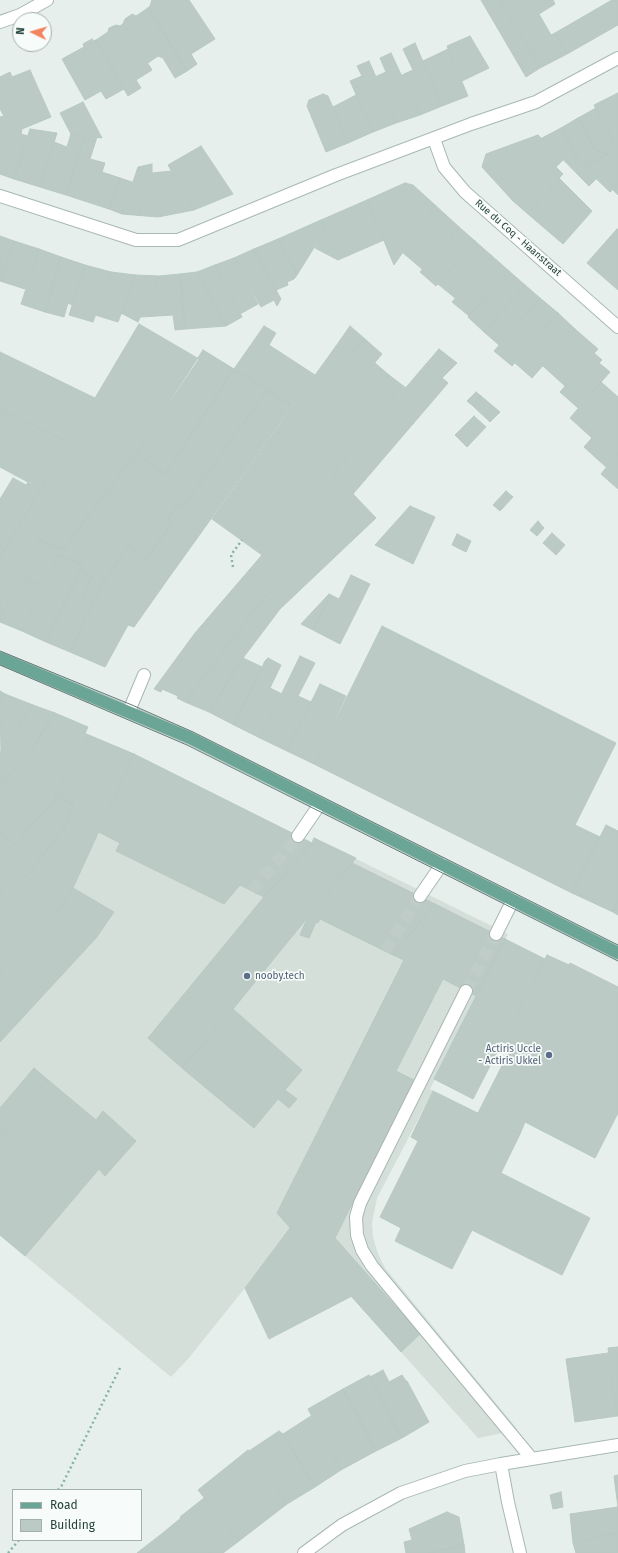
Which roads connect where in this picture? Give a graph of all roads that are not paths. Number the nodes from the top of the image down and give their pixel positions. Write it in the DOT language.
graph roads {
  1 [pos="46,0"];
  2 [pos="0,22"];
  3 [pos="618,58"];
  4 [pos="434,139"];
  5 [pos="0,196"];
  6 [pos="618,327"];
  7 [pos="0,658"];
  8 [pos="144,675"];
  9 [pos="129,711"];
  10 [pos="320,804"];
  11 [pos="298,836"];
  12 [pos="442,864"];
  13 [pos="420,896"];
  14 [pos="512,900"];
  15 [pos="496,934"];
  16 [pos="618,953"];
  17 [pos="466,992"];
  18 [pos="618,1445"];
  19 [pos="532,1459"];
  20 [pos="501,1464"];
  21 [pos="304,1553"];
  22 [pos="520,1553"];
  1 -- 2 [label="street"];
  3 -- 4 [label="street"];
  4 -- 5 [label="street"];
  4 -- 6 [label="street, Rue du Coq - Haanstraat"];
  7 -- 9 [label="main road"];
  8 -- 9 [label="street"];
  9 -- 10 [label="main road"];
  10 -- 11 [label="street"];
  10 -- 12 [label="main road"];
  12 -- 13 [label="street"];
  12 -- 14 [label="main road"];
  14 -- 15 [label="street"];
  14 -- 16 [label="main road"];
  17 -- 19 [label="street"];
  18 -- 19 [label="street"];
  19 -- 20 [label="street"];
  20 -- 21 [label="street"];
  20 -- 22 [label="street"];
}
